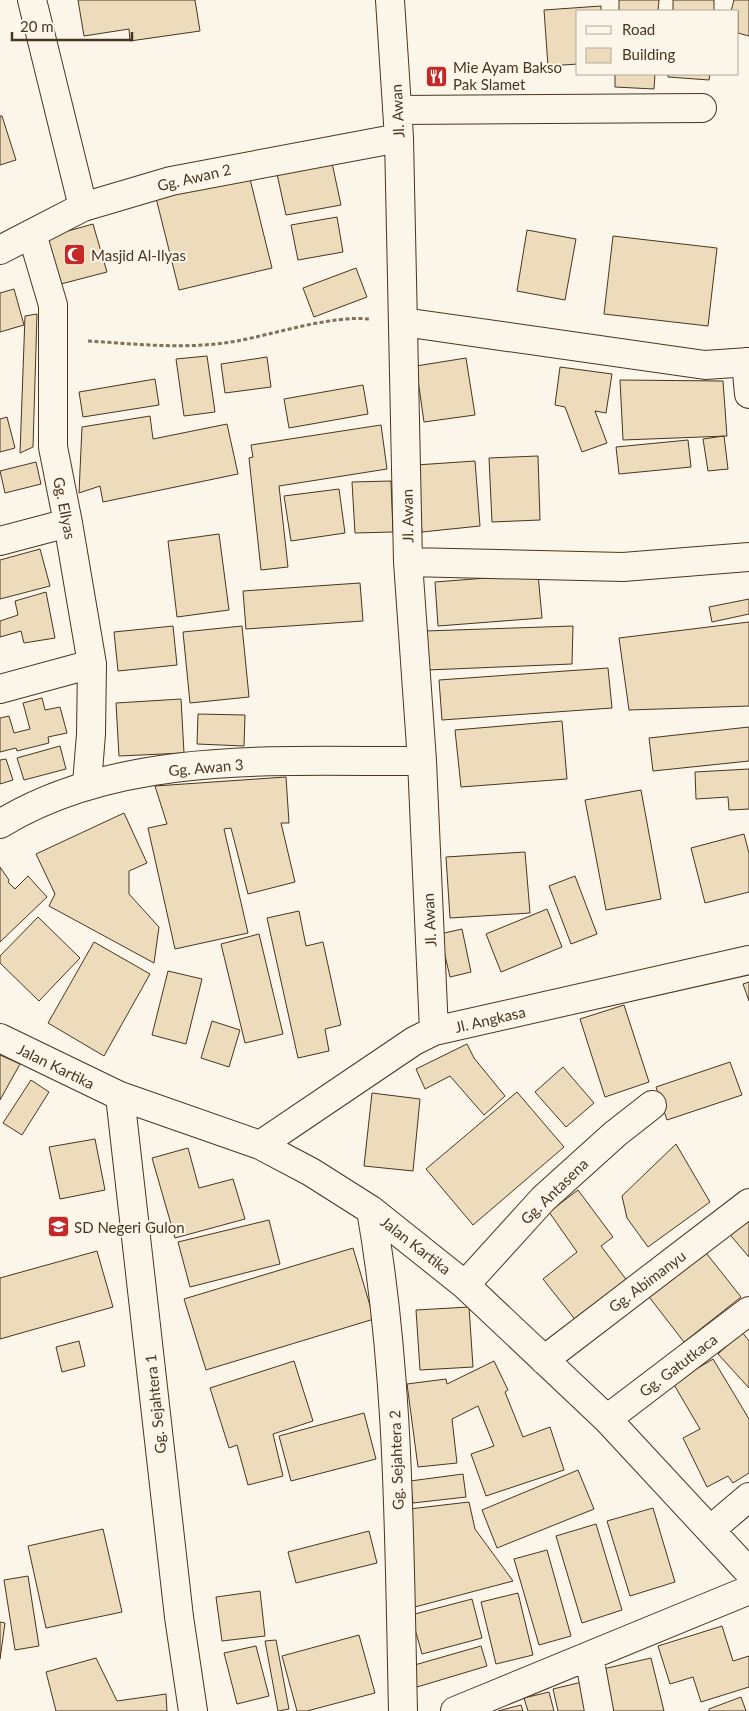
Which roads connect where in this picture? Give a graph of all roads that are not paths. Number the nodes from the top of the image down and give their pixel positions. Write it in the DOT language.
graph roads {
  1 [pos="32,0"];
  2 [pos="390,0"];
  3 [pos="702,108"];
  4 [pos="397,110"];
  5 [pos="399,138"];
  6 [pos="83,207"];
  7 [pos="32,234"];
  8 [pos="0,250"];
  9 [pos="403,322"];
  10 [pos="748,362"];
  11 [pos="749,394"];
  12 [pos="68,523"];
  13 [pos="0,541"];
  14 [pos="749,557"];
  15 [pos="408,562"];
  16 [pos="92,664"];
  17 [pos="0,689"];
  18 [pos="422,761"];
  19 [pos="87,784"];
  20 [pos="0,824"];
  21 [pos="749,960"];
  22 [pos="434,1031"];
  23 [pos="0,1038"];
  24 [pos="120,1096"];
  25 [pos="652,1104"];
  26 [pos="260,1145"];
  27 [pos="749,1203"];
  28 [pos="371,1210"];
  29 [pos="465,1285"];
  30 [pos="749,1311"];
  31 [pos="544,1360"];
  32 [pos="607,1419"];
  33 [pos="749,1497"];
  34 [pos="710,1530"];
  35 [pos="749,1572"];
  36 [pos="749,1590"];
  37 [pos="589,1656"];
  38 [pos="193,1711"];
  39 [pos="403,1711"];
  40 [pos="455,1711"];
  41 [pos="599,1711"];
  1 -- 6 [label="street"];
  2 -- 4 [label="street, Jl. Awan"];
  3 -- 4 [label="street"];
  4 -- 5 [label="street, Jl. Awan"];
  5 -- 6 [label="street, Gg. Awan 2"];
  5 -- 9 [label="street, Jl. Awan"];
  6 -- 7 [label="street, Gg. Awan 2"];
  7 -- 8 [label="street, Gg. Awan 2"];
  7 -- 12 [label="street, Gg. Ellyas"];
  9 -- 10 [label="street"];
  9 -- 15 [label="street, Jl. Awan"];
  10 -- 11 [label="street"];
  12 -- 13 [label="street"];
  12 -- 16 [label="street, Gg. Ellyas"];
  14 -- 15 [label="street"];
  15 -- 18 [label="street, Jl. Awan"];
  16 -- 17 [label="street"];
  16 -- 19 [label="street, Gg. Ellyas"];
  18 -- 19 [label="street, Gg. Awan 3"];
  18 -- 22 [label="street, Jl. Awan"];
  19 -- 20 [label="street, Gg. Awan 3"];
  21 -- 22 [label="street, Jl. Angkasa"];
  22 -- 26 [label="street, Jl. Angkasa"];
  23 -- 24 [label="street, Jalan Kartika"];
  24 -- 26 [label="street, Jalan Kartika"];
  24 -- 38 [label="street, Gg. Sejahtera 1"];
  25 -- 29 [label="street, Gg. Antasena"];
  26 -- 28 [label="street, Jalan Kartika"];
  27 -- 31 [label="street, Gg. Abimanyu"];
  28 -- 29 [label="street, Jalan Kartika"];
  28 -- 39 [label="street, Gg. Sejahtera 2"];
  29 -- 31 [label="street, Jalan Kartika"];
  30 -- 32 [label="street, Gg. Gatutkaca"];
  31 -- 32 [label="street, Jalan Kartika"];
  32 -- 34 [label="street, Jalan Kartika"];
  33 -- 34 [label="street"];
  34 -- 35 [label="street, Jalan Kartika"];
  36 -- 37 [label="street"];
  37 -- 40 [label="street"];
  37 -- 41 [label="street"];
}
